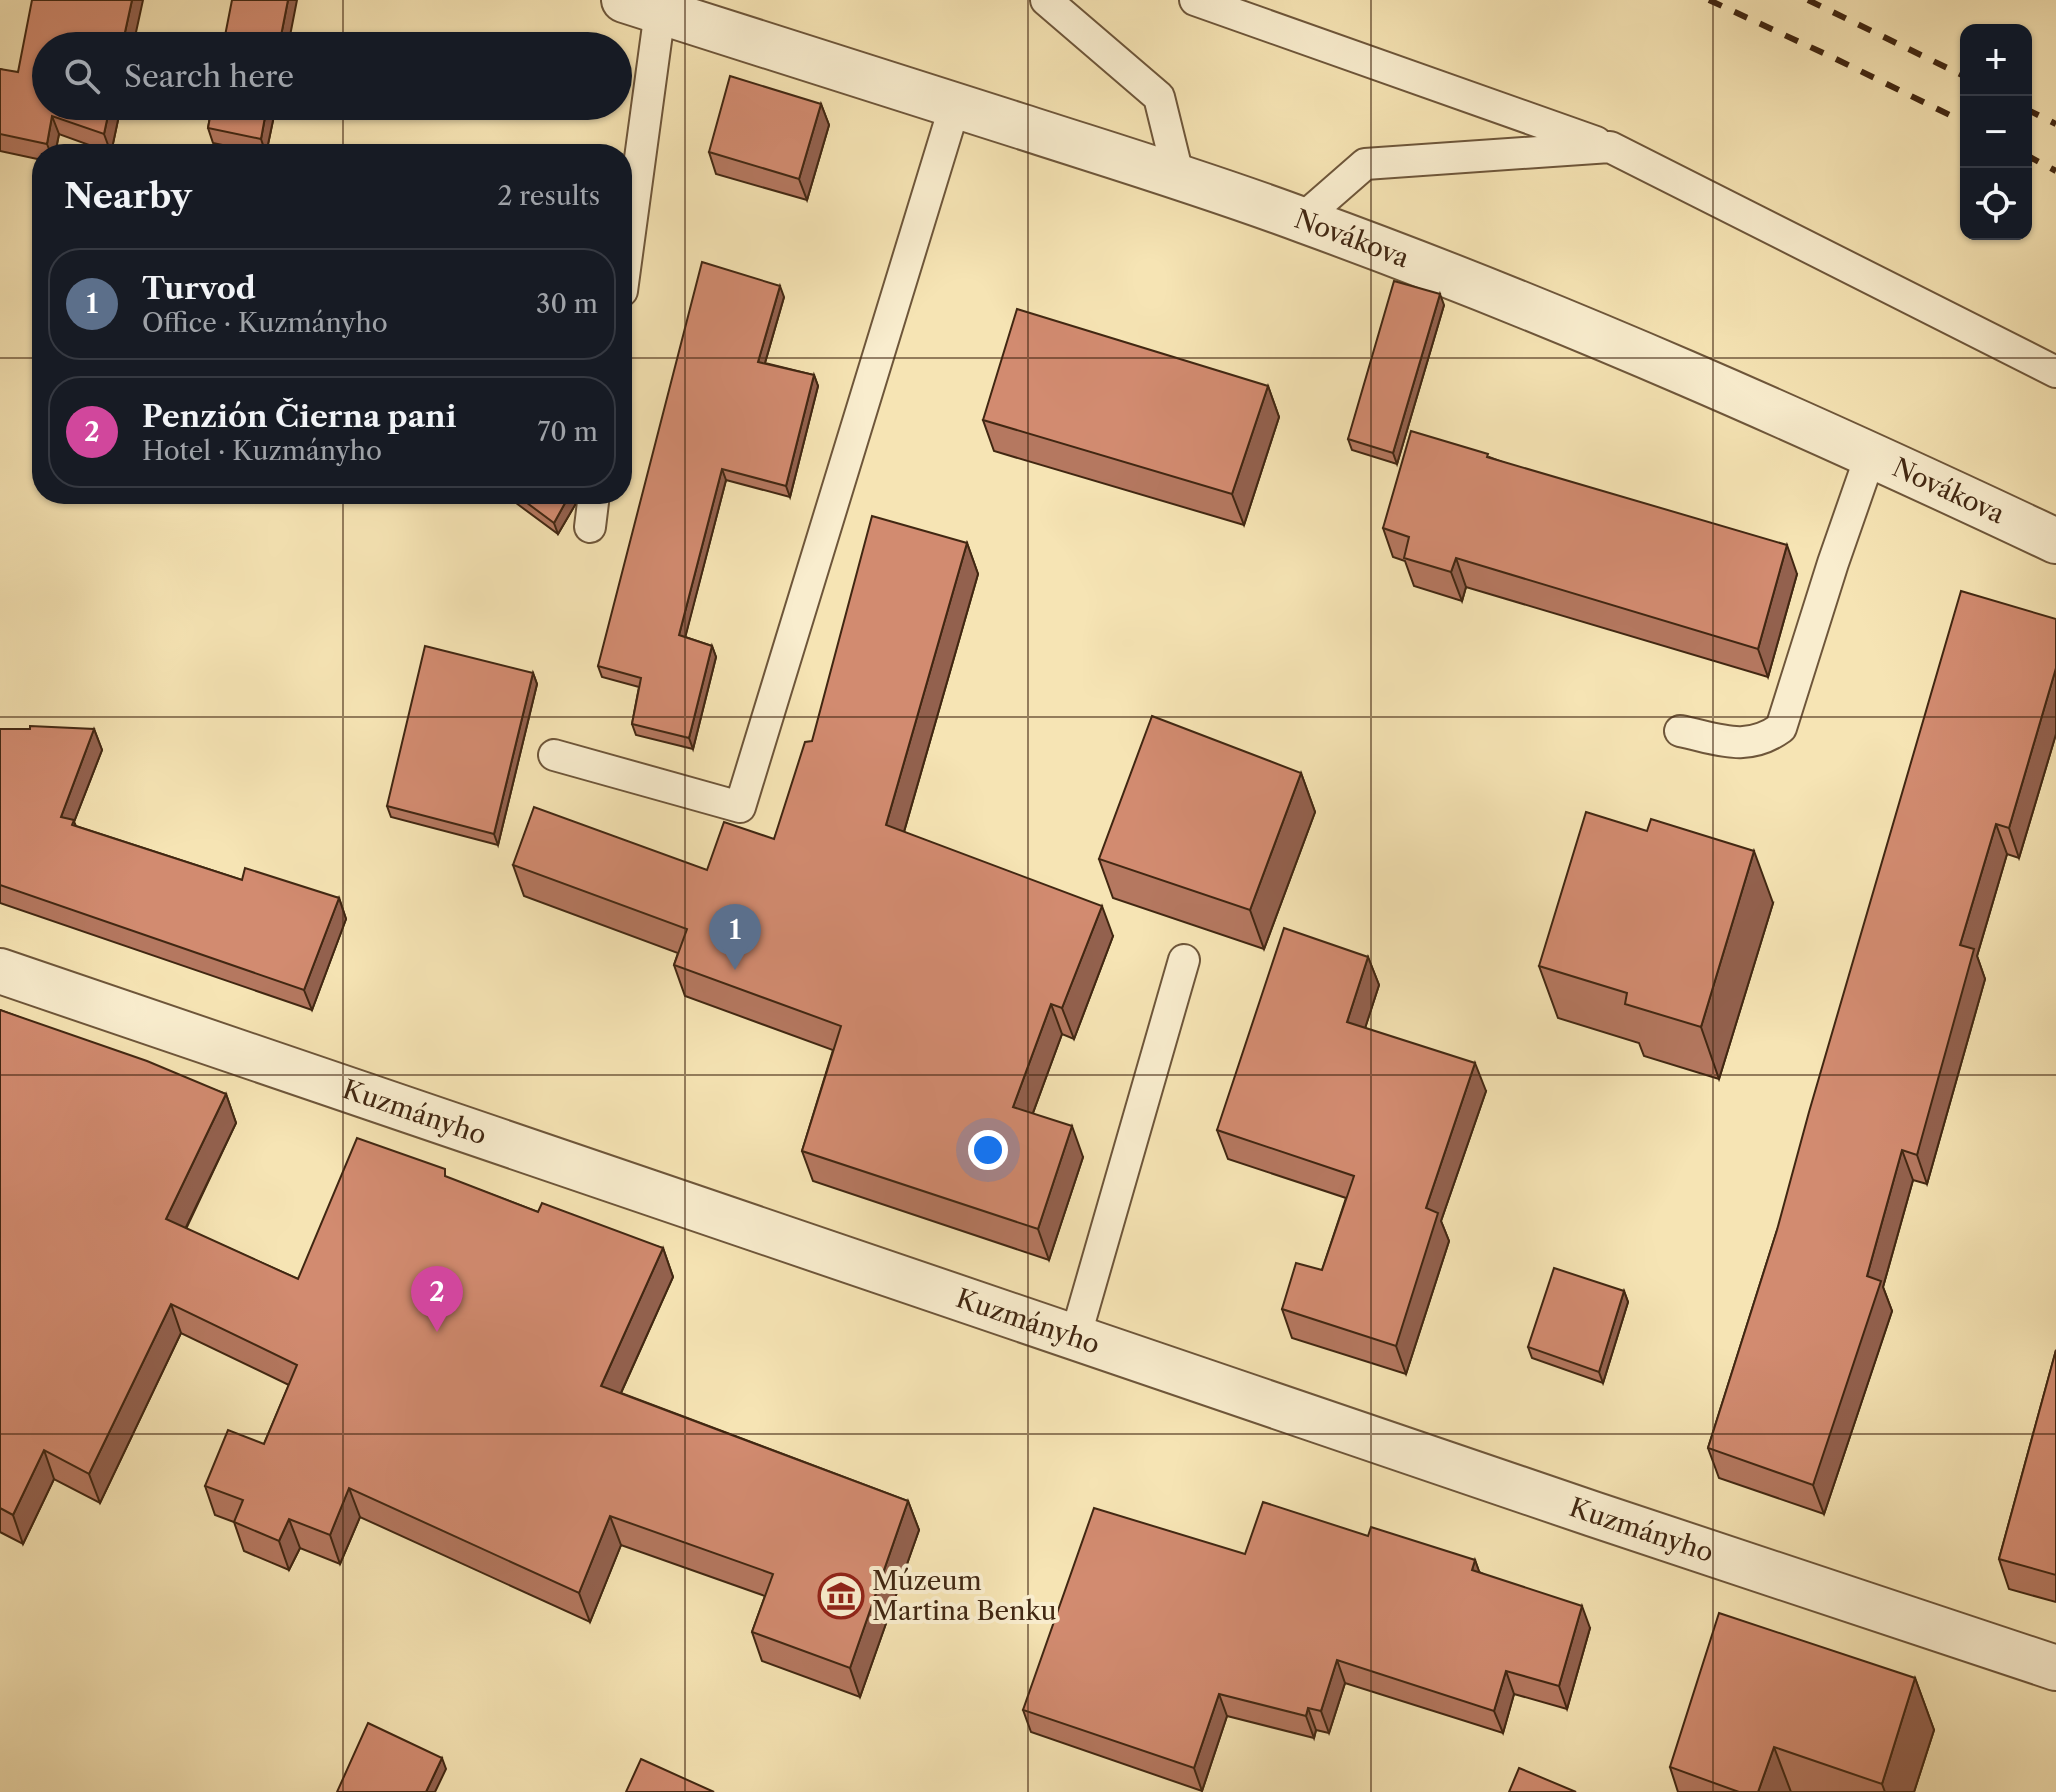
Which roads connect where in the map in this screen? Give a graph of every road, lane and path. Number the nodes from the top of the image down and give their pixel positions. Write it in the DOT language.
graph roads {
  1 [pos="1046,0"];
  2 [pos="1195,0"];
  3 [pos="642,6"];
  4 [pos="955,105"];
  5 [pos="1610,147"];
  6 [pos="632,148"];
  7 [pos="1179,178"];
  8 [pos="1302,219"];
  9 [pos="2056,372"];
  10 [pos="1871,454"];
  11 [pos="593,504"];
  12 [pos="590,527"];
  13 [pos="2056,541"];
  14 [pos="1680,731"];
  15 [pos="554,755"];
  16 [pos="1184,960"];
  17 [pos="0,971"];
  18 [pos="1075,1338"];
  19 [pos="2056,1668"];
  1 -- 7 [label="lane"];
  2 -- 5 [label="lane"];
  3 -- 4 [label="street, Novákova"];
  3 -- 6 [label="lane"];
  4 -- 7 [label="street, Novákova"];
  4 -- 15 [label="lane"];
  5 -- 8 [label="lane"];
  5 -- 9 [label="lane"];
  7 -- 8 [label="street, Novákova"];
  8 -- 10 [label="street, Novákova"];
  10 -- 13 [label="street, Novákova"];
  10 -- 14 [label="lane"];
  11 -- 12 [label="lane"];
  16 -- 18 [label="lane"];
  17 -- 18 [label="street, Kuzmányho"];
  18 -- 19 [label="street, Kuzmányho"];
}
